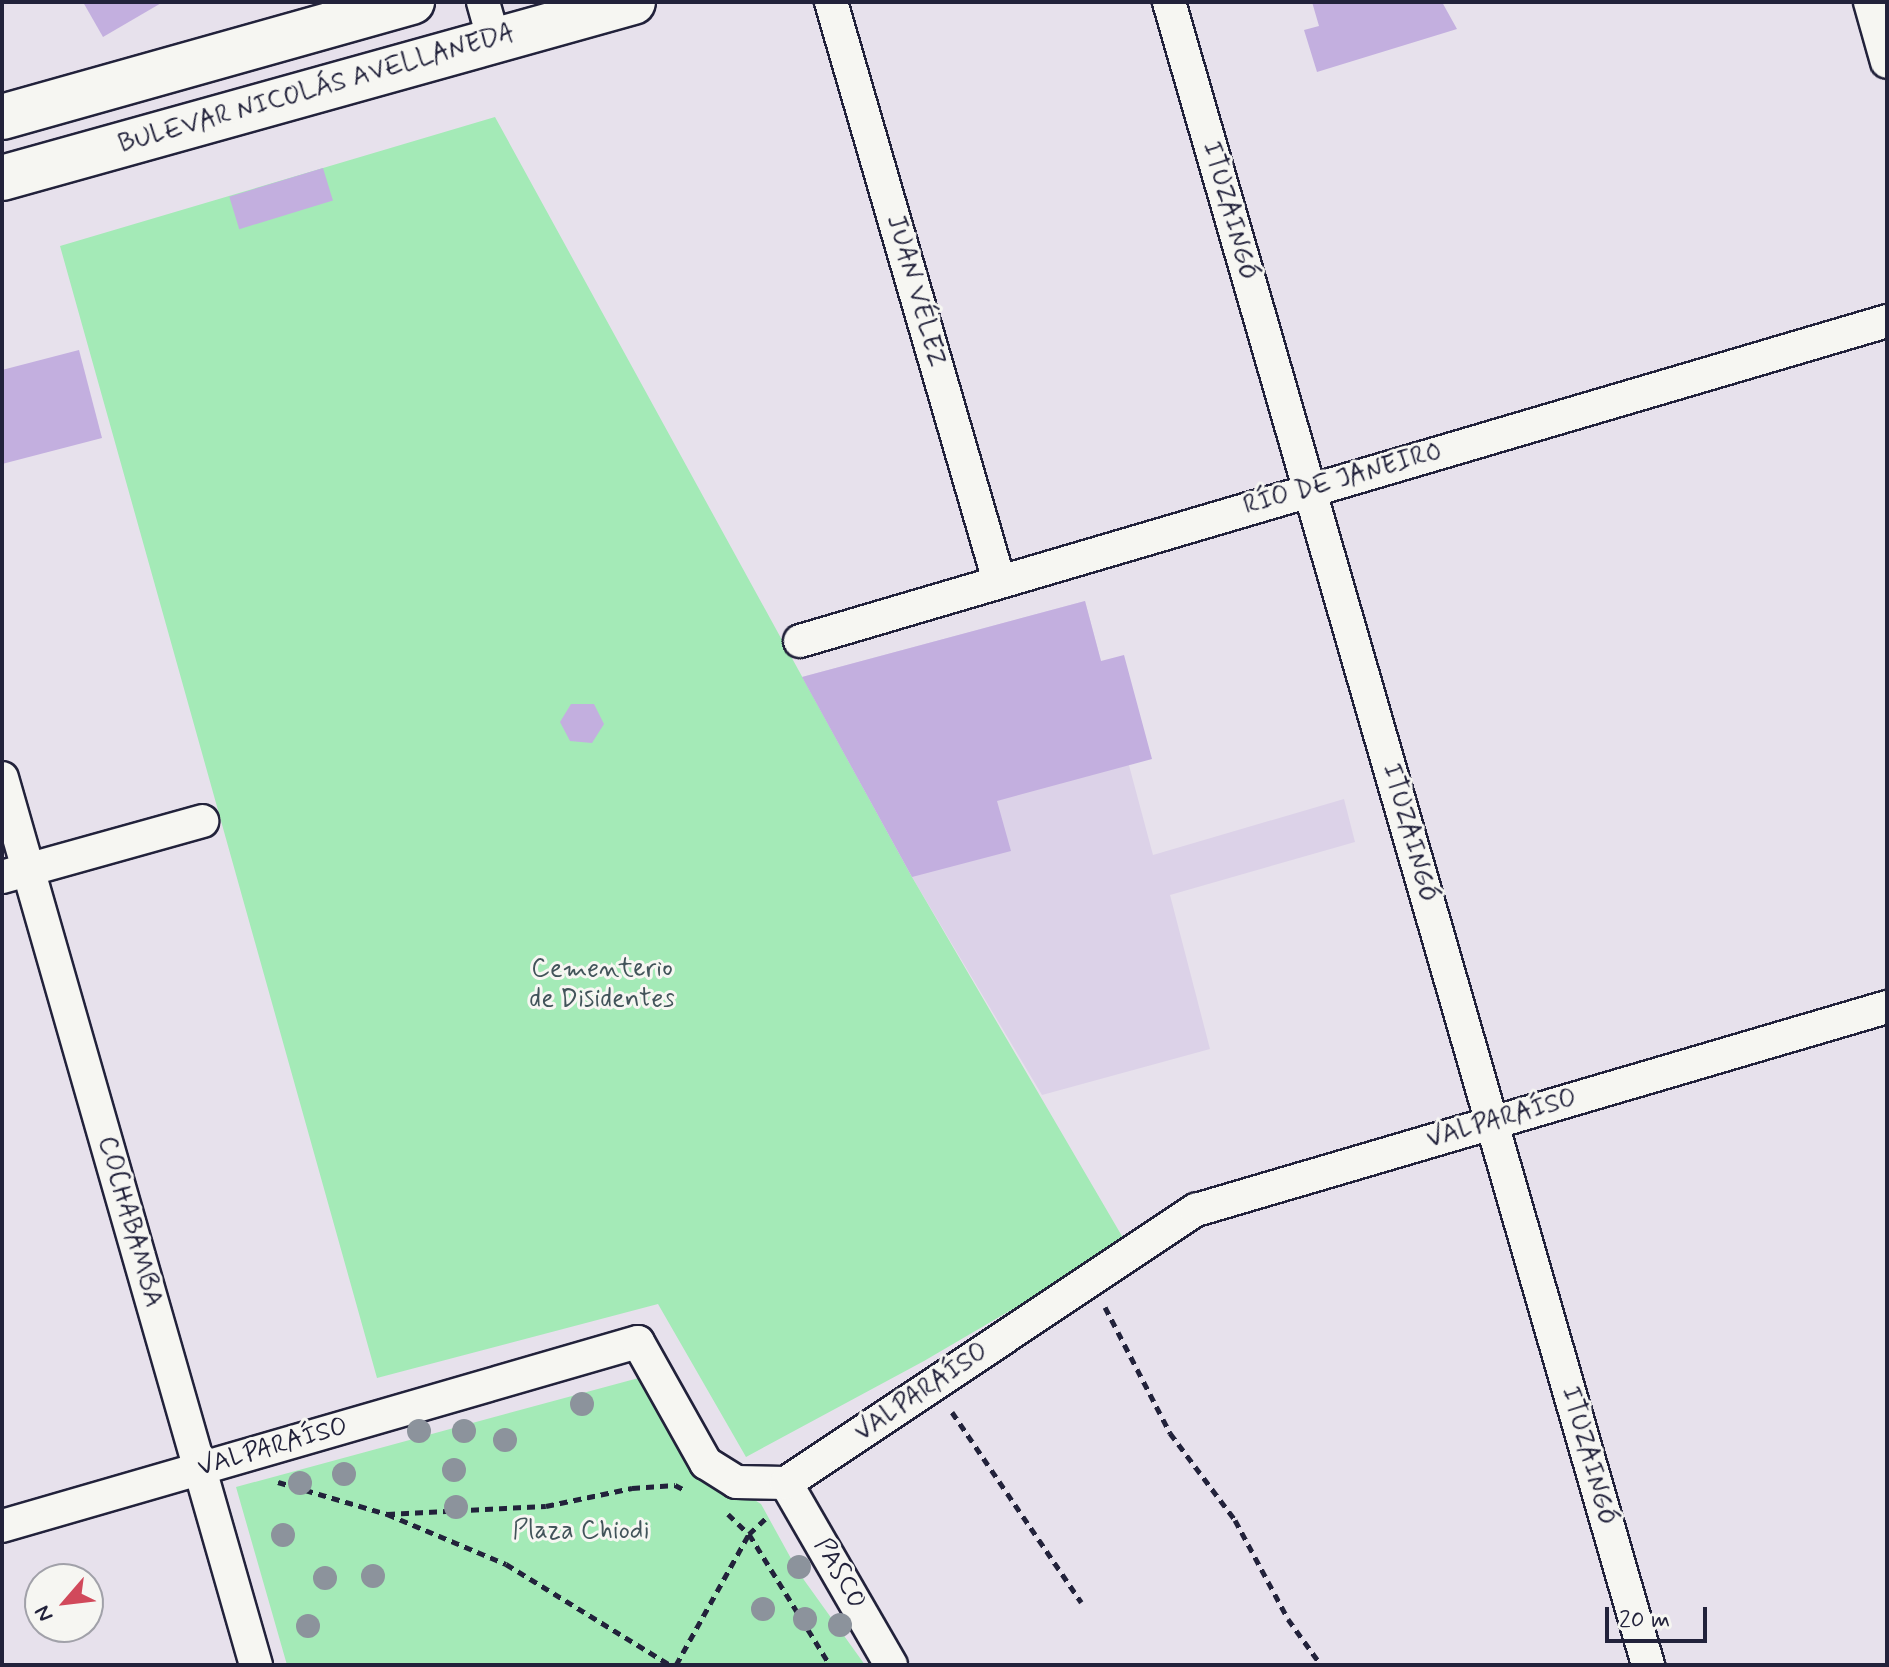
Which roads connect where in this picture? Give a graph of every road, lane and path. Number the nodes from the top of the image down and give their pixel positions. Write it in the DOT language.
graph roads {
  1 [pos="412,2"];
  2 [pos="633,2"];
  3 [pos="831,2"];
  4 [pos="1169,2"];
  5 [pos="1870,2"];
  6 [pos="488,22"];
  7 [pos="1887,62"];
  8 [pos="2,117"];
  9 [pos="2,178"];
  10 [pos="1887,321"];
  11 [pos="1310,490"];
  12 [pos="999,581"];
  13 [pos="800,641"];
  14 [pos="2,778"];
  15 [pos="202,821"];
  16 [pos="15,873"];
  17 [pos="1887,1007"];
  18 [pos="1492,1123"];
  19 [pos="1091,1280"];
  20 [pos="934,1384"];
  21 [pos="200,1468"];
  22 [pos="262,1479"];
  23 [pos="786,1483"];
  24 [pos="689,1492"];
  25 [pos="718,1505"];
  26 [pos="387,1514"];
  27 [pos="2,1526"];
  28 [pos="749,1534"];
  29 [pos="1081,1602"];
  30 [pos="256,1665"];
  31 [pos="673,1665"];
  32 [pos="830,1665"];
  33 [pos="891,1665"];
  34 [pos="1321,1665"];
  35 [pos="1648,1665"];
  1 -- 8 [label="main road"];
  2 -- 6 [label="main road, BULEVAR NICOLÁS AVELLANEDA"];
  3 -- 12 [label="street, JUAN VÉLEZ"];
  4 -- 11 [label="street, ITUZAINGÓ"];
  5 -- 7 [label="street"];
  6 -- 9 [label="main road, BULEVAR NICOLÁS AVELLANEDA"];
  10 -- 11 [label="street, RÍO DE JANEIRO"];
  11 -- 12 [label="street, RÍO DE JANEIRO"];
  11 -- 18 [label="street, ITUZAINGÓ"];
  12 -- 13 [label="street, RÍO DE JANEIRO"];
  14 -- 16 [label="street, COCHABAMBA"];
  15 -- 16 [label="street"];
  16 -- 21 [label="street, COCHABAMBA"];
  17 -- 18 [label="street, VALPARAÍSO"];
  18 -- 19 [label="street, VALPARAÍSO"];
  18 -- 35 [label="street, ITUZAINGÓ"];
  19 -- 20 [label="street, VALPARAÍSO"];
  19 -- 34 [label="path"];
  20 -- 23 [label="street, VALPARAÍSO"];
  20 -- 29 [label="path"];
  21 -- 23 [label="street, VALPARAÍSO"];
  21 -- 27 [label="street, VALPARAÍSO"];
  21 -- 30 [label="street, COCHABAMBA"];
  22 -- 26 [label="path"];
  23 -- 28 [label="path"];
  23 -- 33 [label="street, PASCO"];
  24 -- 26 [label="path"];
  25 -- 28 [label="path"];
  26 -- 31 [label="path"];
  28 -- 31 [label="path"];
  28 -- 32 [label="path"];
}
